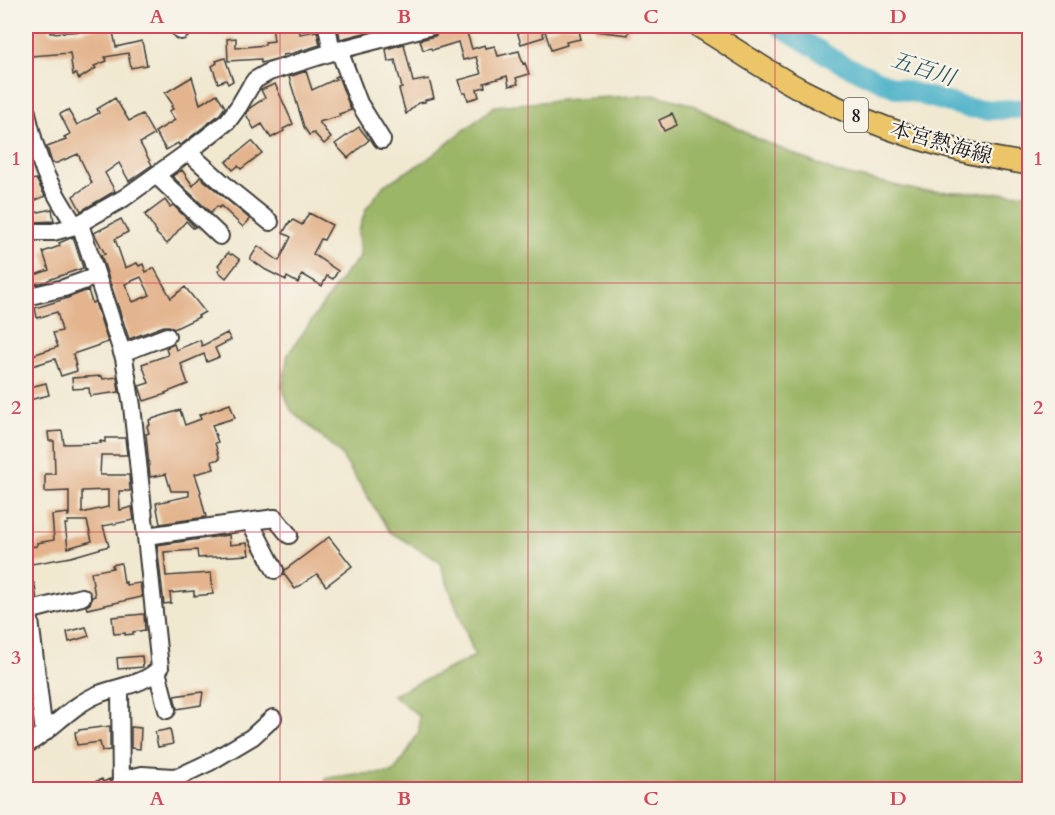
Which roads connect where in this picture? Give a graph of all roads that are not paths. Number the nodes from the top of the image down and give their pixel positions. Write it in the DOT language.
graph roads {
  1 [pos="327,26"];
  2 [pos="432,26"];
  3 [pos="698,26"];
  4 [pos="335,51"];
  5 [pos="26,108"];
  6 [pos="382,140"];
  7 [pos="188,152"];
  8 [pos="1029,164"];
  9 [pos="157,176"];
  10 [pos="270,222"];
  11 [pos="78,225"];
  12 [pos="26,232"];
  13 [pos="220,236"];
  14 [pos="98,276"];
  15 [pos="26,297"];
  16 [pos="167,336"];
  17 [pos="122,353"];
  18 [pos="250,522"];
  19 [pos="290,535"];
  20 [pos="146,536"];
  21 [pos="275,570"];
  22 [pos="26,590"];
  23 [pos="81,597"];
  24 [pos="28,611"];
  25 [pos="28,640"];
  26 [pos="158,671"];
  27 [pos="120,688"];
  28 [pos="167,710"];
  29 [pos="273,718"];
  30 [pos="44,733"];
  31 [pos="26,745"];
  32 [pos="121,784"];
  1 -- 4 [label="street"];
  2 -- 4 [label="street"];
  3 -- 8 [label="main road, 本宮熱海線 / 8"];
  4 -- 6 [label="street"];
  4 -- 7 [label="street"];
  5 -- 11 [label="street"];
  7 -- 9 [label="street"];
  7 -- 10 [label="street"];
  9 -- 11 [label="street"];
  9 -- 13 [label="street"];
  11 -- 12 [label="street"];
  11 -- 14 [label="street"];
  14 -- 15 [label="street"];
  14 -- 17 [label="street"];
  16 -- 17 [label="street"];
  17 -- 20 [label="street"];
  18 -- 19 [label="street"];
  18 -- 20 [label="street"];
  18 -- 21 [label="street"];
  20 -- 26 [label="street"];
  22 -- 24 [label="street"];
  23 -- 24 [label="street"];
  24 -- 25 [label="street"];
  25 -- 30 [label="street"];
  26 -- 27 [label="street"];
  26 -- 28 [label="street"];
  27 -- 30 [label="street"];
  27 -- 32 [label="street"];
  29 -- 32 [label="street"];
  30 -- 31 [label="street"];
}
